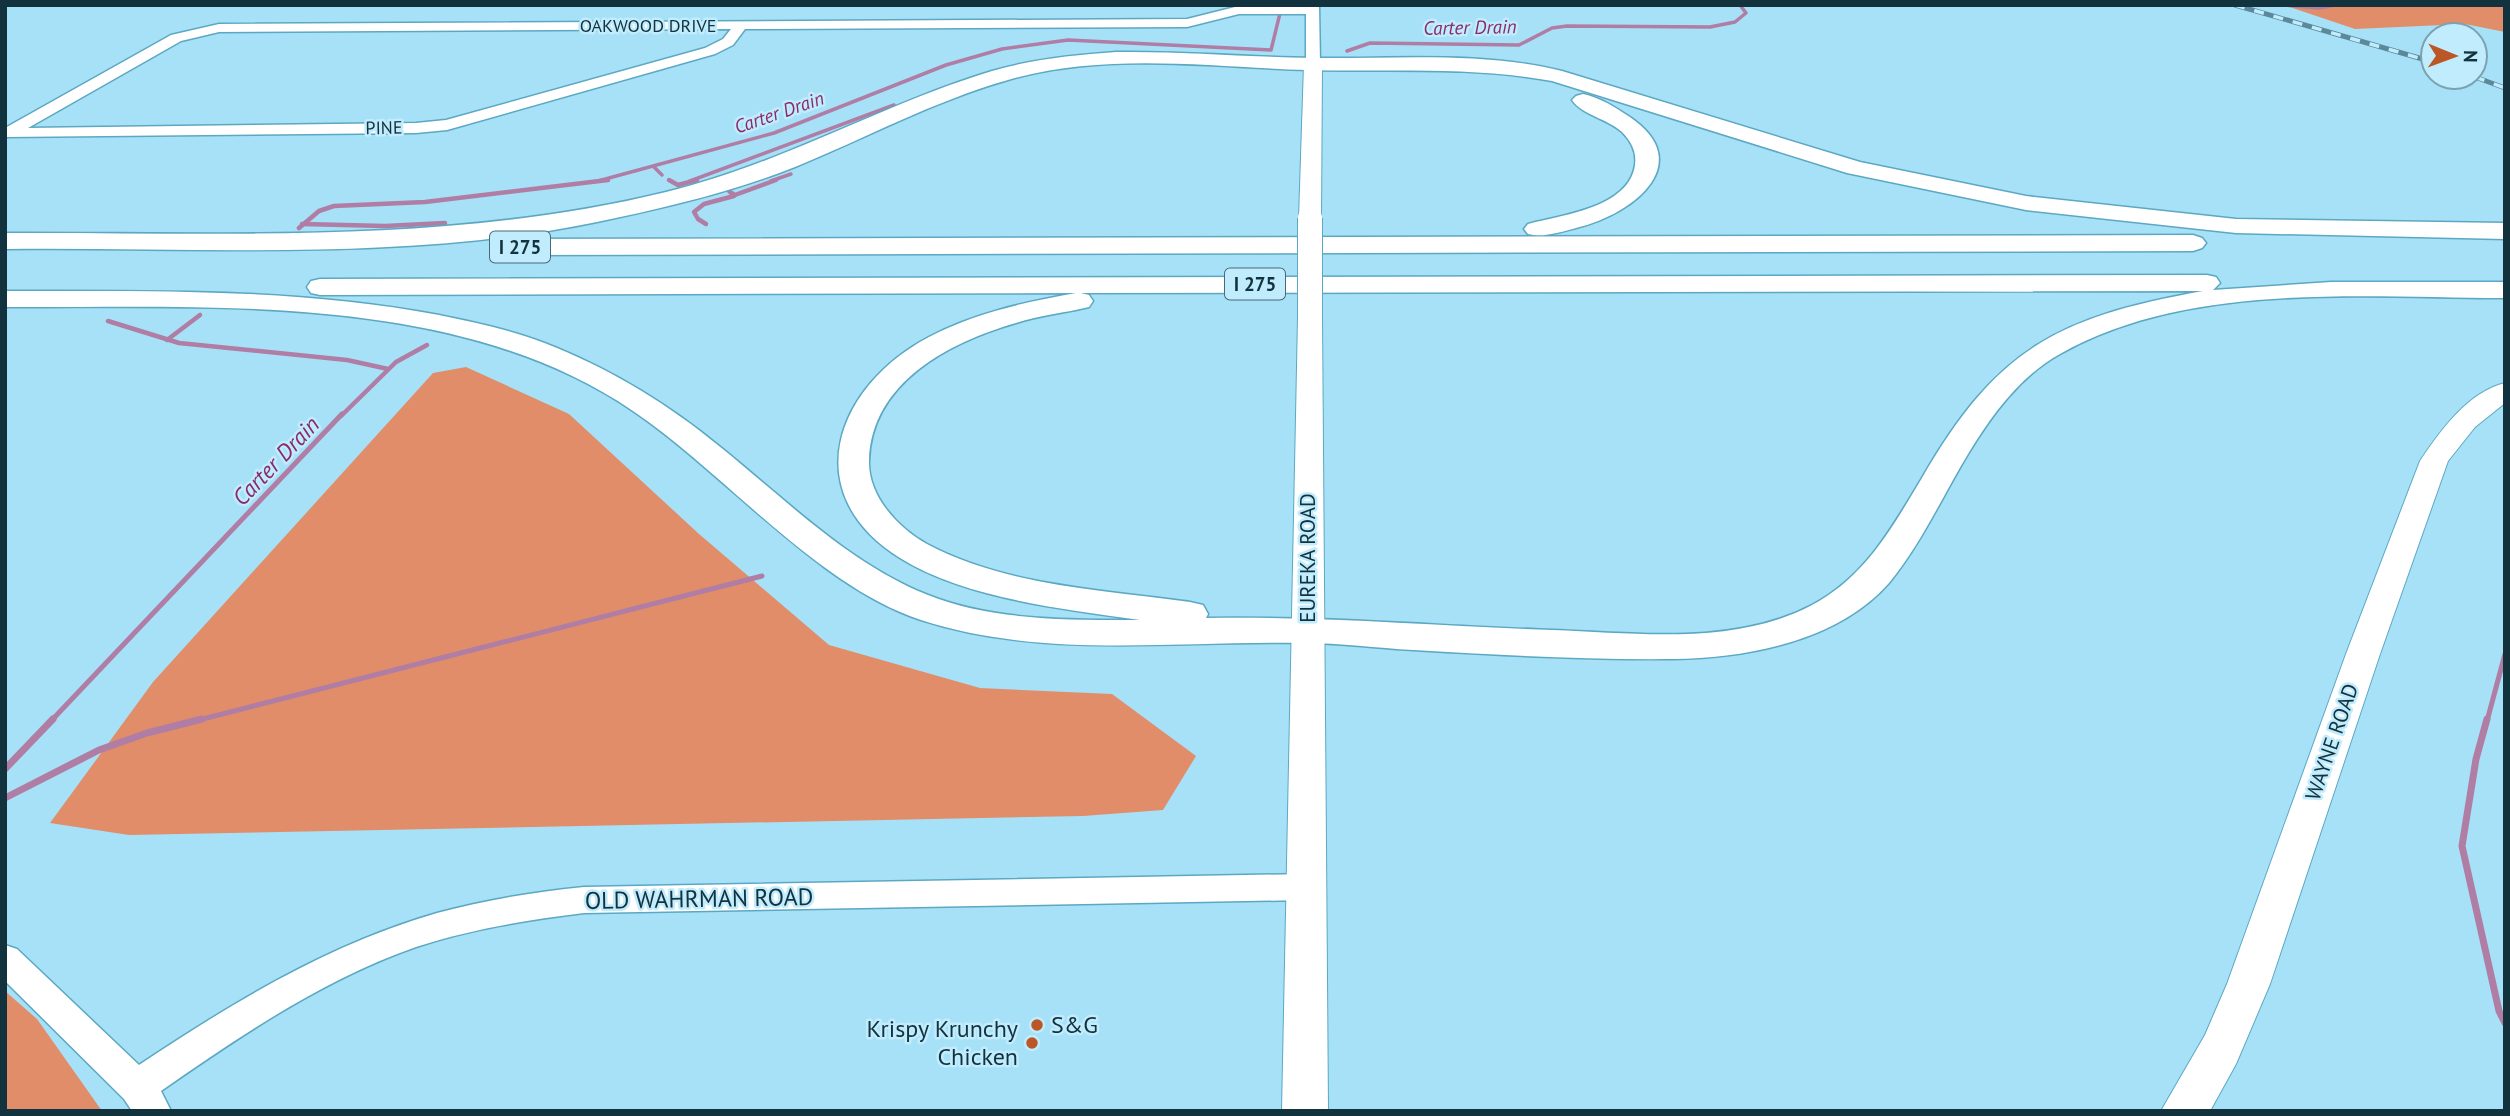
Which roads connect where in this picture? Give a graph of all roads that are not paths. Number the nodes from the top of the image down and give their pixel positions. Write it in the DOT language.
graph roads {
  1 [pos="1313,8"];
  2 [pos="741,25"];
  3 [pos="1313,64"];
  4 [pos="6,133"];
  5 [pos="2505,231"];
  6 [pos="5,241"];
  7 [pos="2505,241"];
  8 [pos="1034,245"];
  9 [pos="5,248"];
  10 [pos="2505,281"];
  11 [pos="1597,286"];
  12 [pos="5,289"];
  13 [pos="2505,290"];
  14 [pos="5,299"];
  15 [pos="2505,391"];
  16 [pos="1307,630"];
  17 [pos="1305,887"];
  18 [pos="5,959"];
  19 [pos="145,1099"];
  20 [pos="1305,1111"];
  21 [pos="2184,1111"];
  1 -- 2 [label="street, OAKWOOD DRIVE"];
  1 -- 3 [label="street, EUREKA ROAD"];
  2 -- 4 [label="street, PINE"];
  2 -- 4 [label="street, OAKWOOD DRIVE"];
  3 -- 5 [label="highway"];
  3 -- 6 [label="highway"];
  3 -- 8 [label="highway"];
  3 -- 16 [label="main road, EUREKA ROAD, bridge"];
  7 -- 8 [label="highway, I 275"];
  8 -- 9 [label="highway, I 275"];
  10 -- 11 [label="highway, I 275"];
  11 -- 12 [label="highway, I 275"];
  11 -- 16 [label="highway"];
  13 -- 16 [label="highway"];
  14 -- 16 [label="highway"];
  15 -- 21 [label="main road, WAYNE ROAD"];
  16 -- 17 [label="main road, EUREKA ROAD"];
  17 -- 19 [label="street, OLD WAHRMAN ROAD"];
  17 -- 20 [label="main road, EUREKA ROAD"];
  18 -- 19 [label="street"];
}
